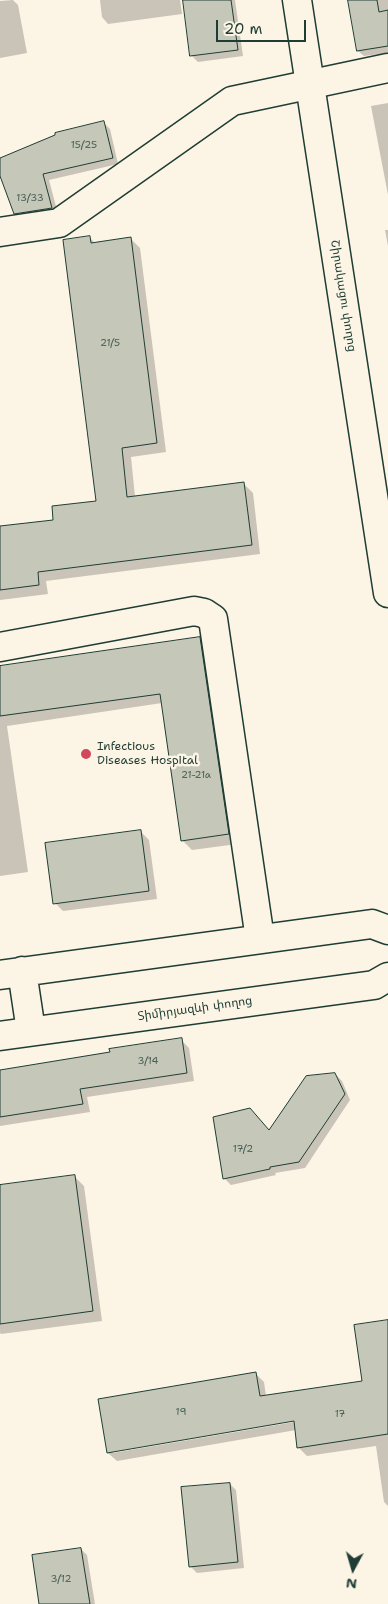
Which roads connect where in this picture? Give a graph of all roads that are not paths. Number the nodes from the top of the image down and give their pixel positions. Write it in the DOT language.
graph roads {
  1 [pos="297,0"];
  2 [pos="388,68"];
  3 [pos="310,84"];
  4 [pos="0,232"];
  5 [pos="388,593"];
  6 [pos="0,646"];
  7 [pos="388,930"];
  8 [pos="260,939"];
  9 [pos="11,973"];
  10 [pos="388,977"];
  11 [pos="30,1031"];
  12 [pos="0,1036"];
  1 -- 3 [label="street, Շիրակացու փողոց"];
  2 -- 3 [label="street"];
  3 -- 4 [label="street"];
  3 -- 5 [label="street, Շիրակացու փողոց"];
  6 -- 8 [label="street"];
  7 -- 8 [label="street"];
  8 -- 9 [label="street"];
  9 -- 11 [label="street"];
  10 -- 11 [label="street, Տիմիրյազևի փողոց"];
  11 -- 12 [label="street, Տիմիրյազևի փողոց"];
}
